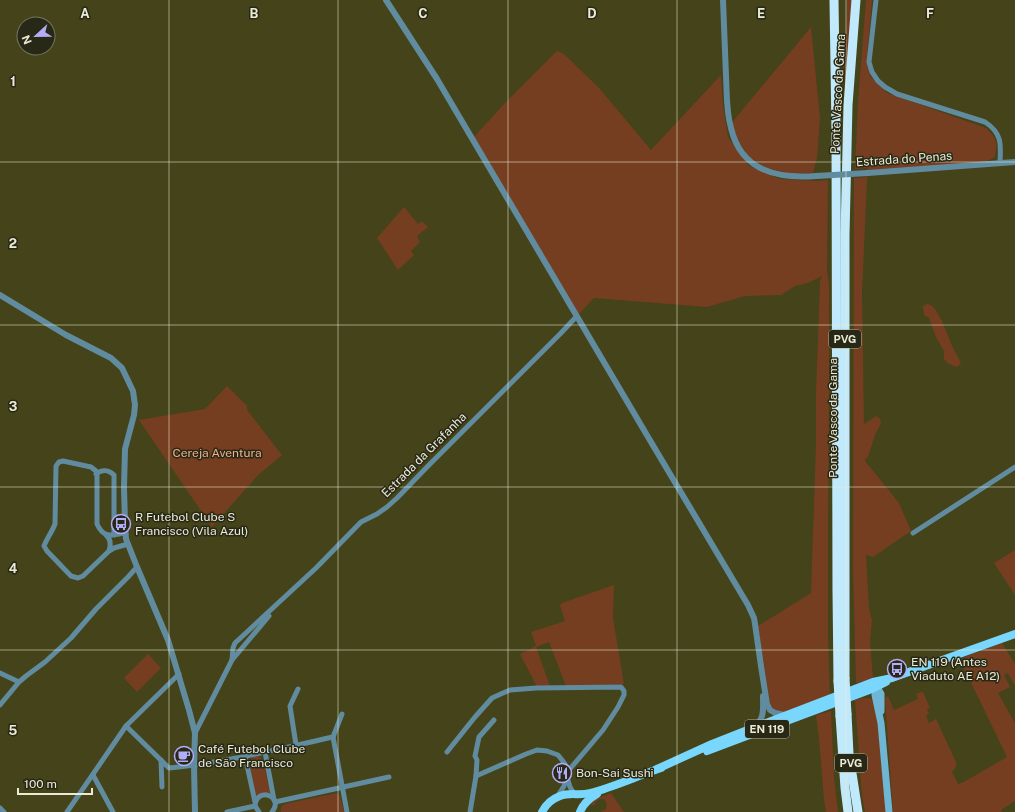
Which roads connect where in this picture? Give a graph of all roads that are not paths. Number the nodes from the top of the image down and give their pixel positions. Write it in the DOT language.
graph roads {
  1 [pos="386,0"];
  2 [pos="723,0"];
  3 [pos="828,0"];
  4 [pos="834,0"];
  5 [pos="838,0"];
  6 [pos="856,0"];
  7 [pos="876,0"];
  8 [pos="836,132"];
  9 [pos="1015,162"];
  10 [pos="1000,163"];
  11 [pos="0,295"];
  12 [pos="577,316"];
  13 [pos="1015,467"];
  14 [pos="96,474"];
  15 [pos="125,533"];
  16 [pos="913,533"];
  17 [pos="106,534"];
  18 [pos="115,535"];
  19 [pos="128,544"];
  20 [pos="119,546"];
  21 [pos="110,551"];
  22 [pos="137,567"];
  23 [pos="281,602"];
  24 [pos="1015,634"];
  25 [pos="232,660"];
  26 [pos="761,666"];
  27 [pos="0,673"];
  28 [pos="179,674"];
  29 [pos="842,679"];
  30 [pos="19,682"];
  31 [pos="876,684"];
  32 [pos="298,688"];
  33 [pos="856,695"];
  34 [pos="768,704"];
  35 [pos="877,704"];
  36 [pos="0,705"];
  37 [pos="763,710"];
  38 [pos="342,714"];
  39 [pos="786,715"];
  40 [pos="843,715"];
  41 [pos="494,720"];
  42 [pos="767,722"];
  43 [pos="881,723"];
  44 [pos="778,724"];
  45 [pos="126,726"];
  46 [pos="750,729"];
  47 [pos="195,733"];
  48 [pos="332,737"];
  49 [pos="296,745"];
  50 [pos="723,745"];
  51 [pos="264,752"];
  52 [pos="447,752"];
  53 [pos="245,756"];
  54 [pos="161,760"];
  55 [pos="194,766"];
  56 [pos="657,769"];
  57 [pos="569,770"];
  58 [pos="93,775"];
  59 [pos="476,776"];
  60 [pos="389,777"];
  61 [pos="567,778"];
  62 [pos="162,787"];
  63 [pos="342,787"];
  64 [pos="602,790"];
  65 [pos="575,795"];
  66 [pos="557,797"];
  67 [pos="275,803"];
  68 [pos="0,808"];
  69 [pos="257,808"];
  70 [pos="581,810"];
  71 [pos="4,812"];
  72 [pos="68,812"];
  73 [pos="113,812"];
  74 [pos="195,812"];
  75 [pos="227,812"];
  76 [pos="272,812"];
  77 [pos="277,812"];
  78 [pos="347,812"];
  79 [pos="470,812"];
  80 [pos="542,812"];
  81 [pos="848,812"];
  82 [pos="858,812"];
  83 [pos="889,812"];
  1 -- 12 [label="street"];
  2 -- 10 [label="street, Estrada do Penas, bridge"];
  3 -- 8 [label="highway, Ponte Vasco da Gama / PVG"];
  4 -- 8 [label="highway, Ponte Vasco da Gama / PVG"];
  5 -- 8 [label="highway, Ponte Vasco da Gama / PVG"];
  6 -- 29 [label="highway, Ponte Vasco da Gama / PVG"];
  7 -- 10 [label="street"];
  8 -- 29 [label="highway, Ponte Vasco da Gama / PVG"];
  9 -- 10 [label="street, Estrada do Penas"];
  11 -- 15 [label="street"];
  12 -- 23 [label="street, Estrada da Grafanha"];
  12 -- 26 [label="street"];
  13 -- 16 [label="street"];
  14 -- 17 [label="street"];
  14 -- 18 [label="street"];
  14 -- 21 [label="street"];
  15 -- 18 [label="street"];
  15 -- 19 [label="street"];
  17 -- 18 [label="street"];
  17 -- 21 [label="street"];
  18 -- 20 [label="street"];
  19 -- 20 [label="street"];
  19 -- 22 [label="street"];
  20 -- 21 [label="street"];
  22 -- 28 [label="street"];
  22 -- 30 [label="street"];
  23 -- 25 [label="street, Estrada da Grafanha"];
  23 -- 25 [label="street, Estrada da Grafanha"];
  24 -- 31 [label="main road, EN 119"];
  25 -- 47 [label="street, Estrada da Grafanha"];
  26 -- 34 [label="street"];
  26 -- 37 [label="street"];
  27 -- 30 [label="street"];
  28 -- 45 [label="street"];
  28 -- 47 [label="street"];
  29 -- 40 [label="highway, Ponte Vasco da Gama / PVG, bridge"];
  30 -- 36 [label="street"];
  31 -- 33 [label="main road, EN 119"];
  31 -- 35 [label="main road"];
  31 -- 39 [label="main road, EN 119"];
  31 -- 43 [label="main road"];
  32 -- 49 [label="street"];
  33 -- 35 [label="main road"];
  33 -- 44 [label="main road, EN 119"];
  34 -- 39 [label="street"];
  34 -- 42 [label="street"];
  35 -- 43 [label="main road"];
  37 -- 42 [label="street"];
  37 -- 46 [label="street"];
  38 -- 48 [label="street"];
  39 -- 42 [label="main road, EN 119"];
  40 -- 81 [label="highway, Ponte Vasco da Gama / PVG"];
  40 -- 82 [label="highway, Ponte Vasco da Gama / PVG"];
  41 -- 59 [label="street"];
  42 -- 44 [label="street"];
  42 -- 46 [label="main road, EN 119"];
  42 -- 50 [label="street"];
  43 -- 83 [label="main road"];
  44 -- 50 [label="main road, EN 119"];
  45 -- 54 [label="street"];
  45 -- 58 [label="street"];
  46 -- 56 [label="main road, EN 119"];
  47 -- 55 [label="street"];
  48 -- 49 [label="street"];
  48 -- 63 [label="street"];
  49 -- 51 [label="street"];
  50 -- 56 [label="main road, EN 119"];
  51 -- 53 [label="street"];
  51 -- 67 [label="street"];
  52 -- 57 [label="street"];
  53 -- 55 [label="street"];
  53 -- 69 [label="street"];
  54 -- 55 [label="street"];
  54 -- 62 [label="street"];
  55 -- 74 [label="street"];
  56 -- 64 [label="main road, EN 119"];
  57 -- 59 [label="street"];
  57 -- 61 [label="street"];
  58 -- 72 [label="street"];
  58 -- 73 [label="street"];
  59 -- 79 [label="street"];
  60 -- 63 [label="street"];
  61 -- 65 [label="street"];
  61 -- 66 [label="street"];
  63 -- 67 [label="street"];
  63 -- 78 [label="street"];
  64 -- 65 [label="main road, EN 119"];
  64 -- 70 [label="main road, EN 119"];
  65 -- 66 [label="main road"];
  65 -- 70 [label="main road"];
  66 -- 80 [label="main road"];
  67 -- 69 [label="street"];
  67 -- 76 [label="street"];
  67 -- 77 [label="street"];
  68 -- 71 [label="street"];
  69 -- 75 [label="street"];
}
